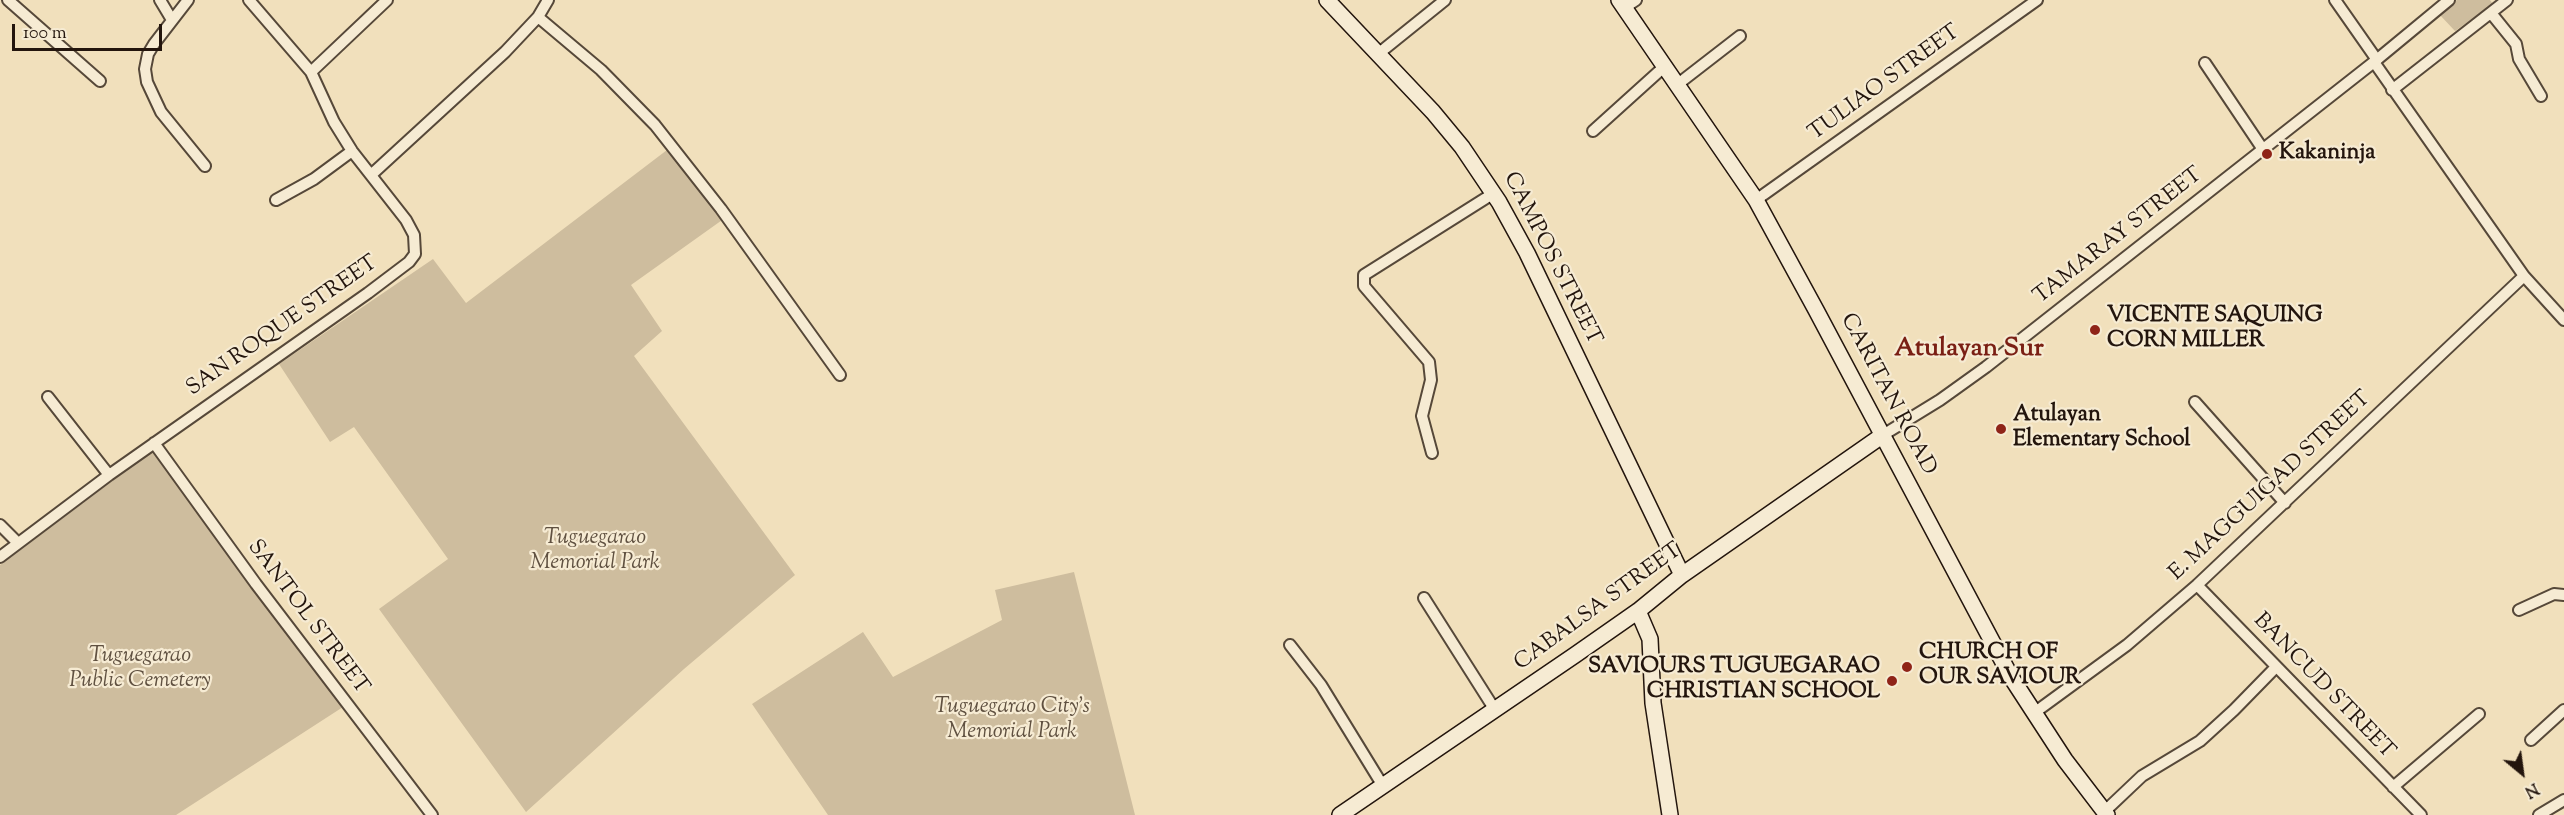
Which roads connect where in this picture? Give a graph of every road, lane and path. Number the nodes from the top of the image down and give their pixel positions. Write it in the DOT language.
graph roads {
  1 [pos="8,0"];
  2 [pos="160,0"];
  3 [pos="188,0"];
  4 [pos="249,0"];
  5 [pos="387,0"];
  6 [pos="548,0"];
  7 [pos="1328,0"];
  8 [pos="1445,0"];
  9 [pos="2037,0"];
  10 [pos="2335,0"];
  11 [pos="2449,0"];
  12 [pos="2507,0"];
  13 [pos="1626,3"];
  14 [pos="2491,13"];
  15 [pos="538,17"];
  16 [pos="172,20"];
  17 [pos="1740,36"];
  18 [pos="1378,54"];
  19 [pos="2376,61"];
  20 [pos="2205,63"];
  21 [pos="1665,66"];
  22 [pos="311,72"];
  23 [pos="100,81"];
  24 [pos="1678,84"];
  25 [pos="2392,90"];
  26 [pos="2541,96"];
  27 [pos="1593,131"];
  28 [pos="2262,148"];
  29 [pos="352,152"];
  30 [pos="205,166"];
  31 [pos="371,174"];
  32 [pos="1494,193"];
  33 [pos="276,200"];
  34 [pos="1755,200"];
  35 [pos="2524,276"];
  36 [pos="2564,320"];
  37 [pos="840,375"];
  38 [pos="48,397"];
  39 [pos="2195,402"];
  40 [pos="1883,435"];
  41 [pos="154,443"];
  42 [pos="1432,453"];
  43 [pos="109,475"];
  44 [pos="2285,503"];
  45 [pos="0,525"];
  46 [pos="18,543"];
  47 [pos="0,557"];
  48 [pos="1682,575"];
  49 [pos="2197,585"];
  50 [pos="2564,595"];
  51 [pos="1424,598"];
  52 [pos="2519,610"];
  53 [pos="1638,611"];
  54 [pos="1290,645"];
  55 [pos="2276,667"];
  56 [pos="1495,710"];
  57 [pos="2564,710"];
  58 [pos="2034,713"];
  59 [pos="2479,714"];
  60 [pos="2531,740"];
  61 [pos="1383,786"];
  62 [pos="2393,787"];
  63 [pos="2564,800"];
  64 [pos="2105,813"];
  65 [pos="432,815"];
  66 [pos="1340,815"];
  67 [pos="1670,815"];
  68 [pos="2421,815"];
  69 [pos="2539,815"];
  1 -- 23 [label="street"];
  2 -- 16 [label="street"];
  3 -- 16 [label="street"];
  4 -- 22 [label="street, SAN ROQUE STREET"];
  5 -- 22 [label="street"];
  6 -- 15 [label="street"];
  7 -- 18 [label="street, CAMPOS STREET"];
  8 -- 18 [label="street"];
  9 -- 34 [label="street, TULIAO STREET"];
  10 -- 19 [label="street"];
  11 -- 19 [label="street, TAMARAY STREET"];
  12 -- 14 [label="street"];
  13 -- 21 [label="street, CARITAN ROAD"];
  14 -- 25 [label="street"];
  14 -- 26 [label="street"];
  15 -- 31 [label="street"];
  15 -- 37 [label="street"];
  16 -- 30 [label="street"];
  17 -- 24 [label="street"];
  18 -- 32 [label="street, CAMPOS STREET"];
  19 -- 25 [label="street"];
  19 -- 28 [label="street, TAMARAY STREET"];
  20 -- 28 [label="street"];
  21 -- 24 [label="street, CARITAN ROAD"];
  21 -- 27 [label="street"];
  22 -- 29 [label="street, SAN ROQUE STREET"];
  24 -- 34 [label="street, CARITAN ROAD"];
  25 -- 35 [label="street"];
  28 -- 40 [label="street, TAMARAY STREET"];
  29 -- 31 [label="street, SAN ROQUE STREET"];
  29 -- 33 [label="street"];
  31 -- 41 [label="street, SAN ROQUE STREET"];
  32 -- 42 [label="street"];
  32 -- 48 [label="street, CAMPOS STREET"];
  34 -- 40 [label="street, CARITAN ROAD"];
  35 -- 36 [label="street"];
  35 -- 44 [label="street, E. MAGGUIGAD STREET"];
  38 -- 43 [label="street"];
  39 -- 44 [label="street"];
  40 -- 48 [label="street, CABALSA STREET"];
  40 -- 58 [label="street, CARITAN ROAD"];
  41 -- 43 [label="street, SAN ROQUE STREET"];
  41 -- 65 [label="street, SANTOL STREET"];
  43 -- 46 [label="street, SAN ROQUE STREET"];
  44 -- 49 [label="street, E. MAGGUIGAD STREET"];
  45 -- 46 [label="street"];
  46 -- 47 [label="street, SAN ROQUE STREET"];
  48 -- 53 [label="street, CABALSA STREET"];
  49 -- 55 [label="street, BANCUD STREET"];
  49 -- 58 [label="street, E. MAGGUIGAD STREET"];
  50 -- 52 [label="street"];
  51 -- 56 [label="street"];
  53 -- 56 [label="street, CABALSA STREET"];
  53 -- 67 [label="street"];
  54 -- 61 [label="street"];
  55 -- 62 [label="street, BANCUD STREET"];
  55 -- 64 [label="street"];
  56 -- 61 [label="street, CABALSA STREET"];
  57 -- 60 [label="street"];
  58 -- 64 [label="street, CARITAN ROAD"];
  59 -- 62 [label="street"];
  61 -- 66 [label="street, CABALSA STREET"];
  62 -- 68 [label="street, BANCUD STREET"];
  63 -- 69 [label="street"];
}
